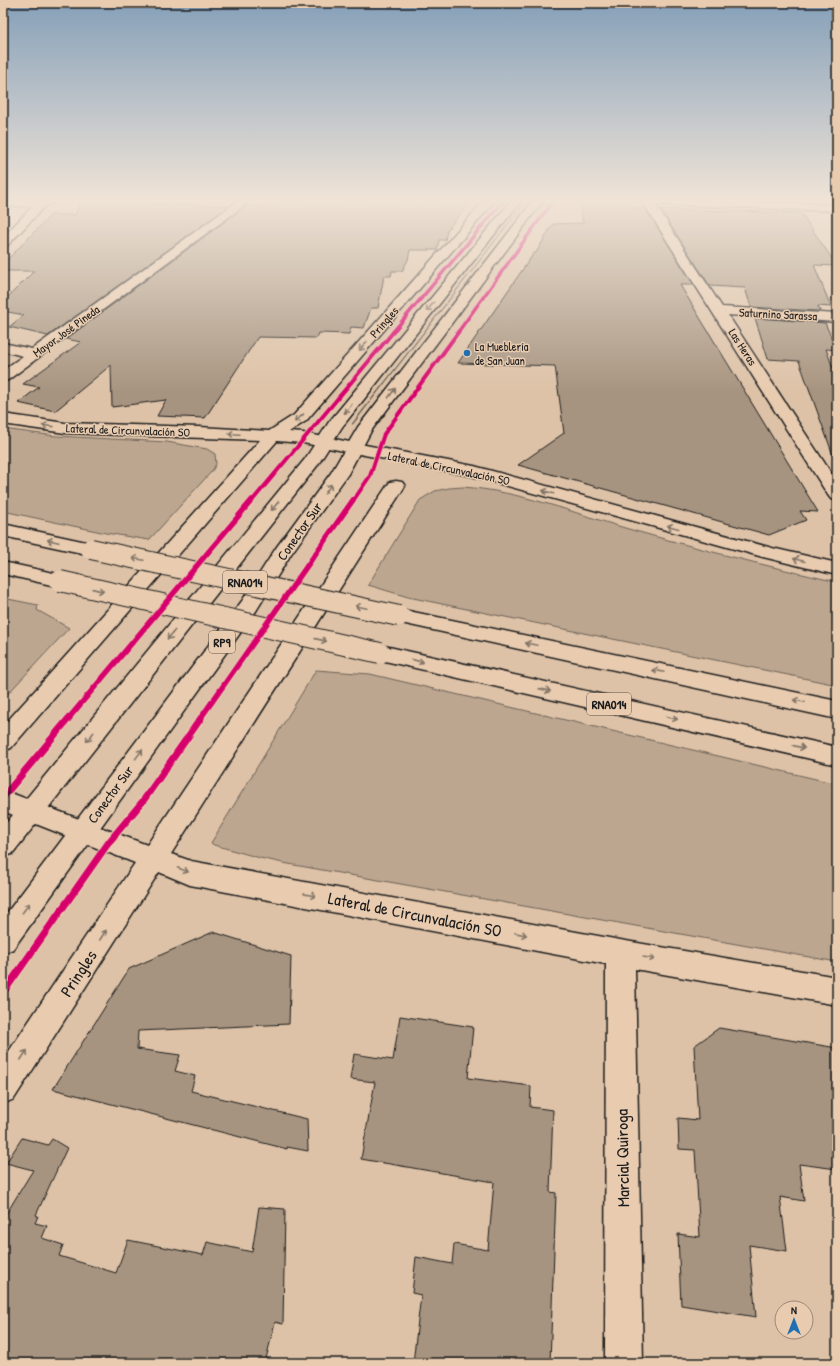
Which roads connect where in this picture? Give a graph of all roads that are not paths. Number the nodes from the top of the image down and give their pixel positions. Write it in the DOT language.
graph roads {
  1 [pos="157,265"];
  2 [pos="434,265"];
  3 [pos="464,265"];
  4 [pos="490,265"];
  5 [pos="689,265"];
  6 [pos="719,311"];
  7 [pos="837,318"];
  8 [pos="3,347"];
  9 [pos="34,354"];
  10 [pos="3,377"];
  11 [pos="3,419"];
  12 [pos="273,436"];
  13 [pos="324,442"];
  14 [pos="355,448"];
  15 [pos="396,486"];
  16 [pos="837,495"];
  17 [pos="3,530"];
  18 [pos="3,568"];
  19 [pos="837,569"];
  20 [pos="837,710"];
  21 [pos="3,742"];
  22 [pos="837,756"];
  23 [pos="3,800"];
  24 [pos="31,811"];
  25 [pos="82,831"];
  26 [pos="3,846"];
  27 [pos="153,858"];
  28 [pos="3,940"];
  29 [pos="620,953"];
  30 [pos="837,991"];
  31 [pos="3,1088"];
  32 [pos="624,1363"];
  1 -- 9 [label="main road, Mayor José Pineda"];
  2 -- 12 [label="main road, Pringles, one-way"];
  3 -- 13 [label="main road, one-way"];
  14 -- 4 [label="main road, Conector Sur / RP9, one-way"];
  5 -- 6 [label="main road, Las Heras"];
  6 -- 7 [label="main road, Saturnino Sarassa"];
  6 -- 16 [label="main road, Las Heras"];
  8 -- 9 [label="main road"];
  9 -- 10 [label="main road, Mayor José Pineda"];
  12 -- 11 [label="main road, Lateral de Circunvalación SO, one-way"];
  12 -- 13 [label="main road, Lateral de Circunvalación SO"];
  12 -- 21 [label="main road, Pringles"];
  13 -- 14 [label="main road, Lateral de Circunvalación SO"];
  13 -- 24 [label="main road, one-way"];
  19 -- 14 [label="main road, Lateral de Circunvalación SO, one-way"];
  25 -- 14 [label="main road, Conector Sur / RP9, one-way"];
  15 -- 27 [label="main road, Pringles"];
  20 -- 17 [label="main road, RNA014, one-way, bridge"];
  18 -- 22 [label="main road, RNA014, one-way, bridge"];
  23 -- 24 [label="main road, Lateral de Circunvalación SO"];
  24 -- 25 [label="main road, Lateral de Circunvalación SO"];
  24 -- 26 [label="main road"];
  25 -- 27 [label="main road, Lateral de Circunvalación SO"];
  28 -- 25 [label="main road, Conector Sur / RP9, one-way"];
  27 -- 29 [label="main road, Lateral de Circunvalación SO, one-way"];
  31 -- 27 [label="main road, Pringles, one-way"];
  29 -- 30 [label="main road, Lateral de Circunvalación SO, one-way"];
  29 -- 32 [label="main road, Marcial Quiroga"];
}
